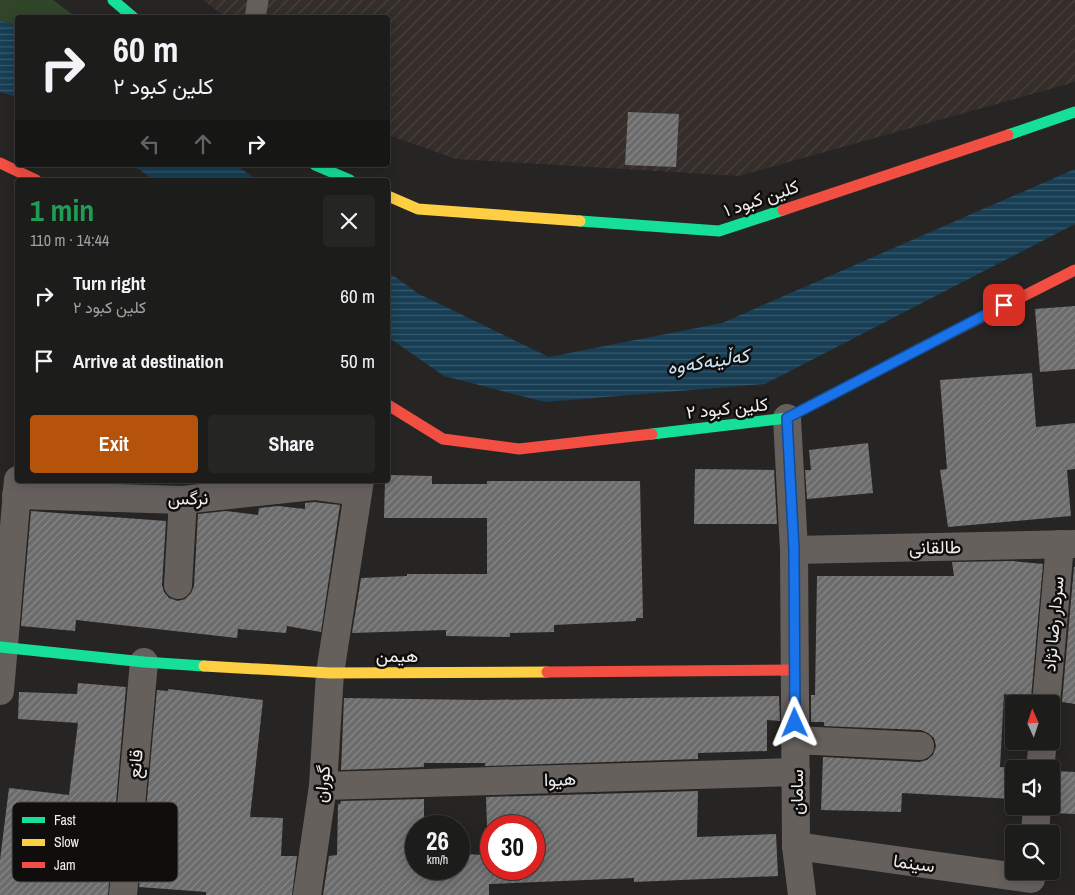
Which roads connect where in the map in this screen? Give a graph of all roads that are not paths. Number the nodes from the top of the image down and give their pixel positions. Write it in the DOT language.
graph roads {
  1 [pos="113,0"];
  2 [pos="258,0"];
  3 [pos="130,15"];
  4 [pos="256,15"];
  5 [pos="1075,112"];
  6 [pos="0,163"];
  7 [pos="320,167"];
  8 [pos="32,178"];
  9 [pos="345,178"];
  10 [pos="390,197"];
  11 [pos="1075,270"];
  12 [pos="390,406"];
  13 [pos="787,418"];
  14 [pos="359,486"];
  15 [pos="17,487"];
  16 [pos="215,489"];
  17 [pos="183,500"];
  18 [pos="1067,544"];
  19 [pos="794,550"];
  20 [pos="178,585"];
  21 [pos="2,647"];
  22 [pos="144,662"];
  23 [pos="795,670"];
  24 [pos="330,673"];
  25 [pos="0,691"];
  26 [pos="1047,695"];
  27 [pos="796,740"];
  28 [pos="920,746"];
  29 [pos="796,772"];
  30 [pos="324,786"];
  31 [pos="131,802"];
  32 [pos="796,846"];
  33 [pos="124,882"];
  34 [pos="1030,882"];
  35 [pos="123,895"];
  36 [pos="307,895"];
  37 [pos="802,895"];
  1 -- 3 [label="street"];
  2 -- 4 [label="lane"];
  5 -- 10 [label="street, کلین کبود ۱"];
  6 -- 8 [label="street"];
  7 -- 9 [label="street"];
  11 -- 13 [label="street, کلین کبود ۲"];
  12 -- 13 [label="street, کلین کبود ۲"];
  13 -- 19 [label="street, سامان"];
  14 -- 16 [label="street, نرگس"];
  14 -- 24 [label="street, گوران"];
  15 -- 17 [label="street, نرگس"];
  15 -- 21 [label="street"];
  16 -- 17 [label="street, نرگس"];
  17 -- 20 [label="street"];
  18 -- 19 [label="street, طالقانی"];
  18 -- 26 [label="street, سردار رضا نژاد"];
  19 -- 23 [label="street, سامان"];
  21 -- 22 [label="street, هیمن"];
  21 -- 25 [label="street"];
  22 -- 24 [label="street, هیمن"];
  22 -- 31 [label="street, قانع"];
  23 -- 24 [label="street, هیمن"];
  23 -- 27 [label="street, سامان"];
  24 -- 30 [label="street, گوران"];
  27 -- 28 [label="street"];
  27 -- 29 [label="street, سامان"];
  29 -- 30 [label="street, هیوا"];
  29 -- 32 [label="street, سامان"];
  30 -- 36 [label="street, گوران"];
  32 -- 34 [label="street, سینما"];
  32 -- 37 [label="street, سامان"];
  33 -- 35 [label="street, قانع"];
}
